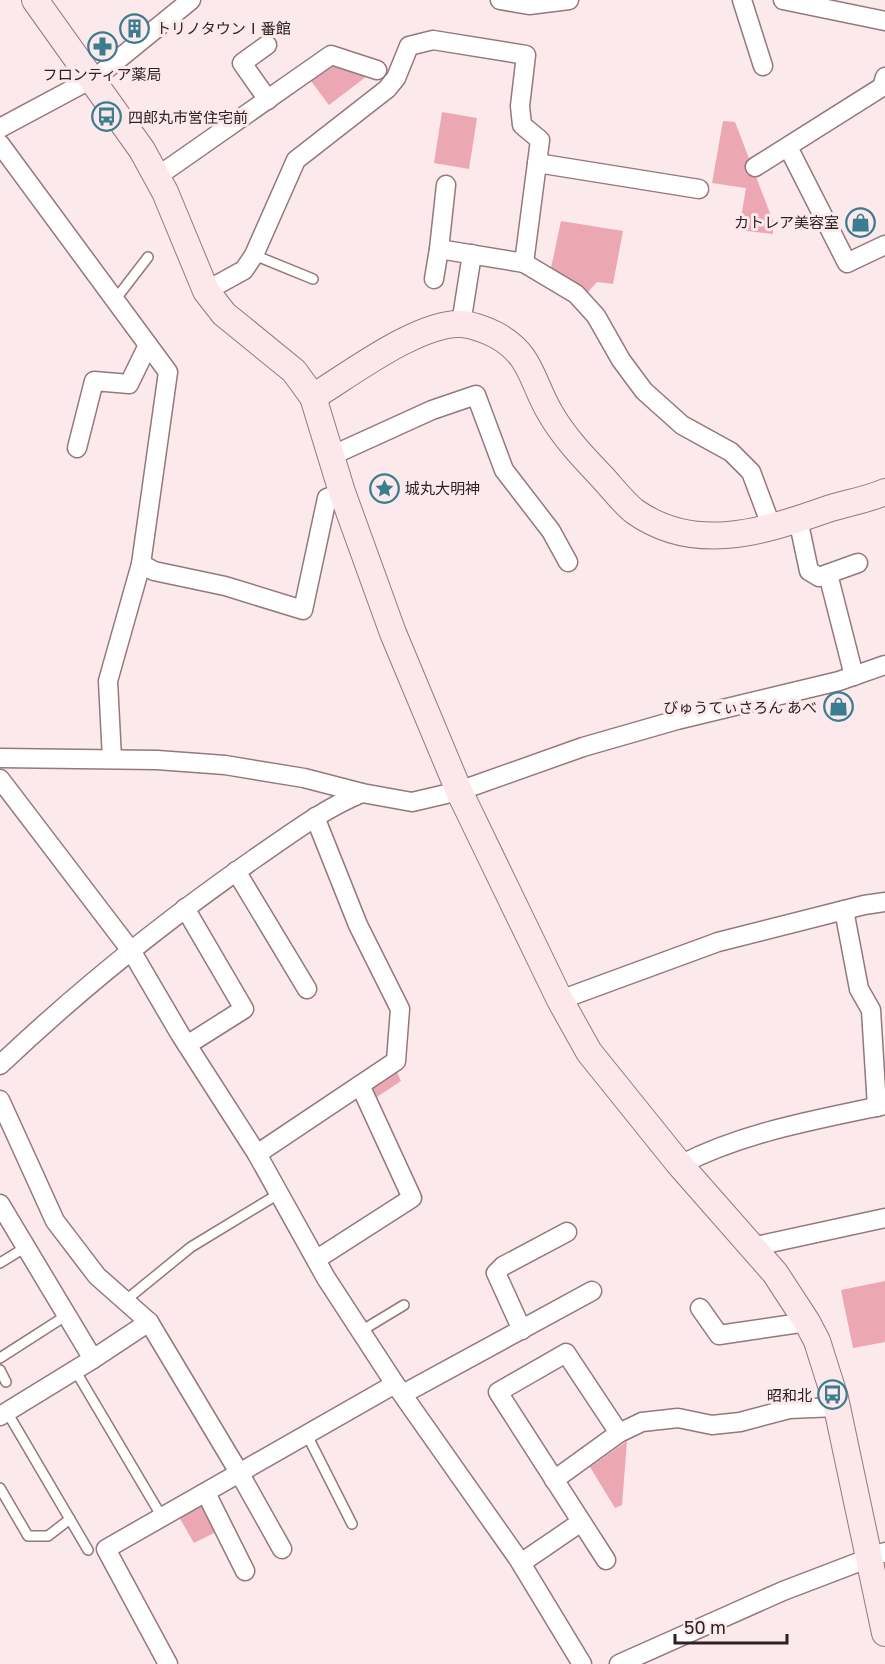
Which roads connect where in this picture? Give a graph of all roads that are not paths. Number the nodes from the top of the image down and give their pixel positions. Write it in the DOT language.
graph roads {
  1 [pos="35,0"];
  2 [pos="191,0"];
  3 [pos="500,0"];
  4 [pos="742,0"];
  5 [pos="783,0"];
  6 [pos="561,1"];
  7 [pos="818,4"];
  8 [pos="885,21"];
  9 [pos="267,45"];
  10 [pos="763,66"];
  11 [pos="377,70"];
  12 [pos="885,77"];
  13 [pos="92,79"];
  14 [pos="268,100"];
  15 [pos="0,128"];
  16 [pos="0,144"];
  17 [pos="788,147"];
  18 [pos="537,163"];
  19 [pos="755,167"];
  20 [pos="158,176"];
  21 [pos="446,185"];
  22 [pos="699,189"];
  23 [pos="885,245"];
  24 [pos="439,249"];
  25 [pos="472,254"];
  26 [pos="254,255"];
  27 [pos="148,257"];
  28 [pos="524,263"];
  29 [pos="314,279"];
  30 [pos="434,279"];
  31 [pos="206,291"];
  32 [pos="115,300"];
  33 [pos="461,324"];
  34 [pos="148,345"];
  35 [pos="313,397"];
  36 [pos="78,448"];
  37 [pos="333,455"];
  38 [pos="342,492"];
  39 [pos="885,492"];
  40 [pos="798,519"];
  41 [pos="772,528"];
  42 [pos="568,562"];
  43 [pos="858,563"];
  44 [pos="141,564"];
  45 [pos="828,574"];
  46 [pos="885,666"];
  47 [pos="854,676"];
  48 [pos="0,758"];
  49 [pos="111,759"];
  50 [pos="0,779"];
  51 [pos="459,791"];
  52 [pos="362,793"];
  53 [pos="315,817"];
  54 [pos="236,871"];
  55 [pos="885,902"];
  56 [pos="185,908"];
  57 [pos="844,910"];
  58 [pos="132,952"];
  59 [pos="307,989"];
  60 [pos="560,1000"];
  61 [pos="187,1045"];
  62 [pos="0,1065"];
  63 [pos="360,1085"];
  64 [pos="0,1100"];
  65 [pos="881,1106"];
  66 [pos="257,1154"];
  67 [pos="680,1165"];
  68 [pos="280,1193"];
  69 [pos="0,1204"];
  70 [pos="885,1218"];
  71 [pos="567,1232"];
  72 [pos="26,1247"];
  73 [pos="755,1249"];
  74 [pos="317,1259"];
  75 [pos="0,1263"];
  76 [pos="592,1291"];
  77 [pos="126,1300"];
  78 [pos="404,1305"];
  79 [pos="700,1308"];
  80 [pos="67,1315"];
  81 [pos="149,1322"];
  82 [pos="807,1322"];
  83 [pos="522,1330"];
  84 [pos="361,1331"];
  85 [pos="0,1358"];
  86 [pos="93,1359"];
  87 [pos="0,1370"];
  88 [pos="75,1370"];
  89 [pos="6,1382"];
  90 [pos="399,1389"];
  91 [pos="837,1407"];
  92 [pos="3,1414"];
  93 [pos="619,1433"];
  94 [pos="307,1435"];
  95 [pos="240,1474"];
  96 [pos="554,1480"];
  97 [pos="0,1488"];
  98 [pos="206,1493"];
  99 [pos="162,1517"];
  100 [pos="70,1520"];
  101 [pos="581,1522"];
  102 [pos="352,1524"];
  103 [pos="282,1549"];
  104 [pos="88,1550"];
  105 [pos="878,1554"];
  106 [pos="606,1560"];
  107 [pos="521,1563"];
  108 [pos="245,1571"];
  109 [pos="885,1633"];
  110 [pos="168,1664"];
  111 [pos="582,1664"];
  112 [pos="619,1664"];
  1 -- 13 [label="street"];
  2 -- 13 [label="street"];
  3 -- 6 [label="street"];
  4 -- 10 [label="street"];
  5 -- 7 [label="street"];
  7 -- 8 [label="street"];
  9 -- 14 [label="street"];
  11 -- 14 [label="street"];
  12 -- 17 [label="street"];
  13 -- 15 [label="street"];
  13 -- 20 [label="street"];
  14 -- 20 [label="street"];
  16 -- 32 [label="street"];
  17 -- 19 [label="street"];
  17 -- 23 [label="street"];
  18 -- 22 [label="street"];
  18 -- 26 [label="street"];
  18 -- 28 [label="street"];
  20 -- 31 [label="street"];
  21 -- 24 [label="street"];
  24 -- 25 [label="street"];
  24 -- 30 [label="street"];
  25 -- 28 [label="street"];
  25 -- 33 [label="street"];
  26 -- 29 [label="lane"];
  26 -- 31 [label="street"];
  27 -- 32 [label="lane"];
  28 -- 41 [label="street"];
  31 -- 35 [label="street"];
  32 -- 34 [label="street"];
  33 -- 35 [label="street"];
  33 -- 41 [label="street"];
  34 -- 36 [label="street"];
  34 -- 44 [label="street"];
  35 -- 37 [label="street"];
  37 -- 38 [label="street"];
  37 -- 42 [label="street"];
  38 -- 44 [label="street"];
  38 -- 51 [label="street"];
  39 -- 40 [label="street"];
  40 -- 41 [label="street"];
  40 -- 45 [label="street"];
  43 -- 45 [label="street"];
  44 -- 49 [label="street"];
  45 -- 47 [label="street"];
  46 -- 47 [label="street"];
  47 -- 51 [label="street"];
  48 -- 49 [label="street"];
  49 -- 52 [label="street"];
  50 -- 58 [label="street"];
  51 -- 52 [label="street"];
  51 -- 60 [label="street"];
  52 -- 53 [label="street"];
  53 -- 54 [label="street"];
  53 -- 63 [label="street"];
  54 -- 56 [label="street"];
  54 -- 59 [label="street"];
  55 -- 57 [label="street"];
  56 -- 58 [label="street"];
  56 -- 61 [label="street"];
  57 -- 60 [label="street"];
  57 -- 65 [label="street"];
  58 -- 61 [label="street"];
  58 -- 62 [label="street"];
  60 -- 67 [label="street"];
  61 -- 66 [label="street"];
  63 -- 66 [label="street"];
  63 -- 74 [label="street"];
  64 -- 77 [label="street"];
  65 -- 67 [label="street"];
  66 -- 68 [label="street"];
  67 -- 73 [label="street"];
  68 -- 74 [label="street"];
  68 -- 77 [label="lane"];
  69 -- 72 [label="street"];
  70 -- 73 [label="street"];
  71 -- 83 [label="street"];
  72 -- 75 [label="lane"];
  72 -- 80 [label="street"];
  73 -- 82 [label="street"];
  74 -- 84 [label="street"];
  76 -- 83 [label="street"];
  77 -- 81 [label="street"];
  78 -- 84 [label="lane"];
  79 -- 82 [label="street"];
  80 -- 85 [label="lane"];
  80 -- 86 [label="street"];
  81 -- 86 [label="street"];
  81 -- 95 [label="street"];
  82 -- 91 [label="street"];
  83 -- 90 [label="street"];
  84 -- 90 [label="street"];
  86 -- 88 [label="street"];
  87 -- 89 [label="lane"];
  88 -- 92 [label="street"];
  88 -- 99 [label="lane"];
  90 -- 94 [label="street"];
  90 -- 107 [label="street"];
  91 -- 93 [label="street"];
  91 -- 105 [label="street"];
  92 -- 100 [label="lane"];
  93 -- 96 [label="street"];
  93 -- 96 [label="street"];
  94 -- 95 [label="street"];
  94 -- 102 [label="lane"];
  95 -- 98 [label="street"];
  95 -- 103 [label="street"];
  96 -- 101 [label="street"];
  97 -- 100 [label="lane"];
  98 -- 99 [label="street"];
  98 -- 108 [label="street"];
  99 -- 110 [label="street"];
  100 -- 104 [label="lane"];
  101 -- 106 [label="street"];
  101 -- 107 [label="street"];
  105 -- 109 [label="street"];
  105 -- 112 [label="street"];
  107 -- 111 [label="street"];
}
